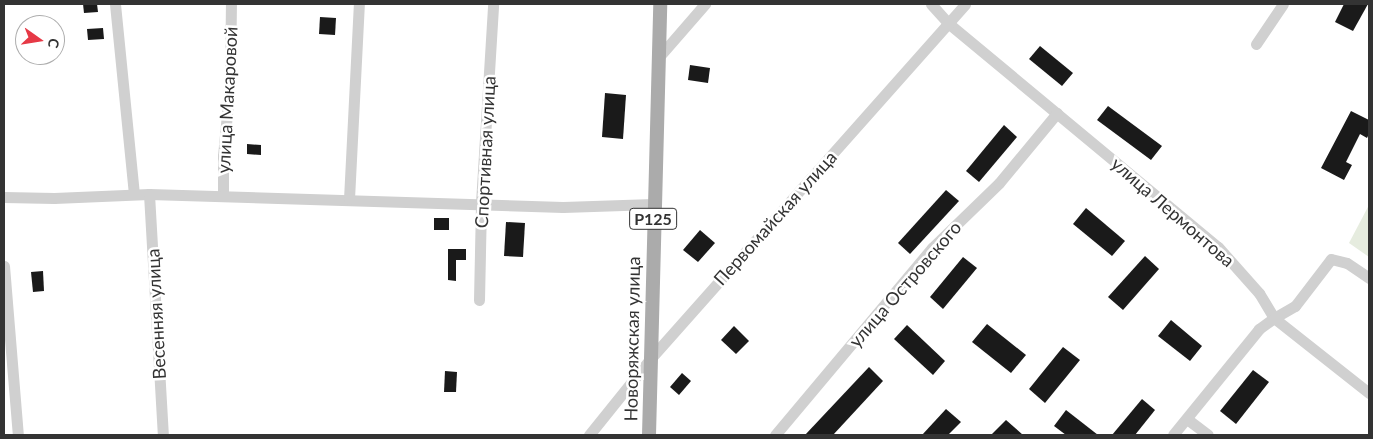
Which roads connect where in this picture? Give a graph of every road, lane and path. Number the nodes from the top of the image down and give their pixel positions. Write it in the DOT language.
graph roads {
  1 [pos="115,4"];
  2 [pos="231,4"];
  3 [pos="359,4"];
  4 [pos="494,4"];
  5 [pos="660,4"];
  6 [pos="706,4"];
  7 [pos="930,4"];
  8 [pos="965,4"];
  9 [pos="1283,4"];
  10 [pos="948,23"];
  11 [pos="1256,44"];
  12 [pos="658,58"];
  13 [pos="1057,113"];
  14 [pos="134,194"];
  15 [pos="149,194"];
  16 [pos="223,196"];
  17 [pos="4,197"];
  18 [pos="349,199"];
  19 [pos="481,202"];
  20 [pos="653,204"];
  21 [pos="4,266"];
  22 [pos="1369,278"];
  23 [pos="479,300"];
  24 [pos="1274,318"];
  25 [pos="651,358"];
  26 [pos="1369,393"];
  27 [pos="1187,418"];
  28 [pos="18,435"];
  29 [pos="163,435"];
  30 [pos="588,435"];
  31 [pos="649,435"];
  32 [pos="775,435"];
  33 [pos="1173,435"];
  34 [pos="1208,435"];
  1 -- 14 [label="street"];
  2 -- 16 [label="street, улица Макаровой"];
  3 -- 18 [label="street"];
  4 -- 19 [label="street, Спортивная улица"];
  5 -- 12 [label="main road, Новоряжская улица / Р125"];
  6 -- 12 [label="street"];
  7 -- 10 [label="street, улица Лермонтова"];
  8 -- 10 [label="street, Первомайская улица"];
  9 -- 11 [label="street"];
  10 -- 13 [label="street, улица Лермонтова"];
  10 -- 25 [label="street, Первомайская улица"];
  12 -- 20 [label="main road, Новоряжская улица / Р125"];
  13 -- 24 [label="street, улица Лермонтова"];
  13 -- 32 [label="street, улица Островского"];
  14 -- 15 [label="street"];
  14 -- 17 [label="street"];
  15 -- 16 [label="street"];
  15 -- 29 [label="street, Весенняя улица"];
  16 -- 18 [label="street"];
  18 -- 19 [label="street"];
  19 -- 20 [label="street"];
  19 -- 23 [label="street, Спортивная улица"];
  20 -- 25 [label="main road, Новоряжская улица / Р125"];
  21 -- 28 [label="street"];
  22 -- 24 [label="street"];
  24 -- 26 [label="street"];
  24 -- 27 [label="street"];
  25 -- 30 [label="street, Первомайская улица"];
  25 -- 31 [label="main road, Новоряжская улица / Р125"];
  27 -- 33 [label="street"];
  27 -- 34 [label="street"];
}
